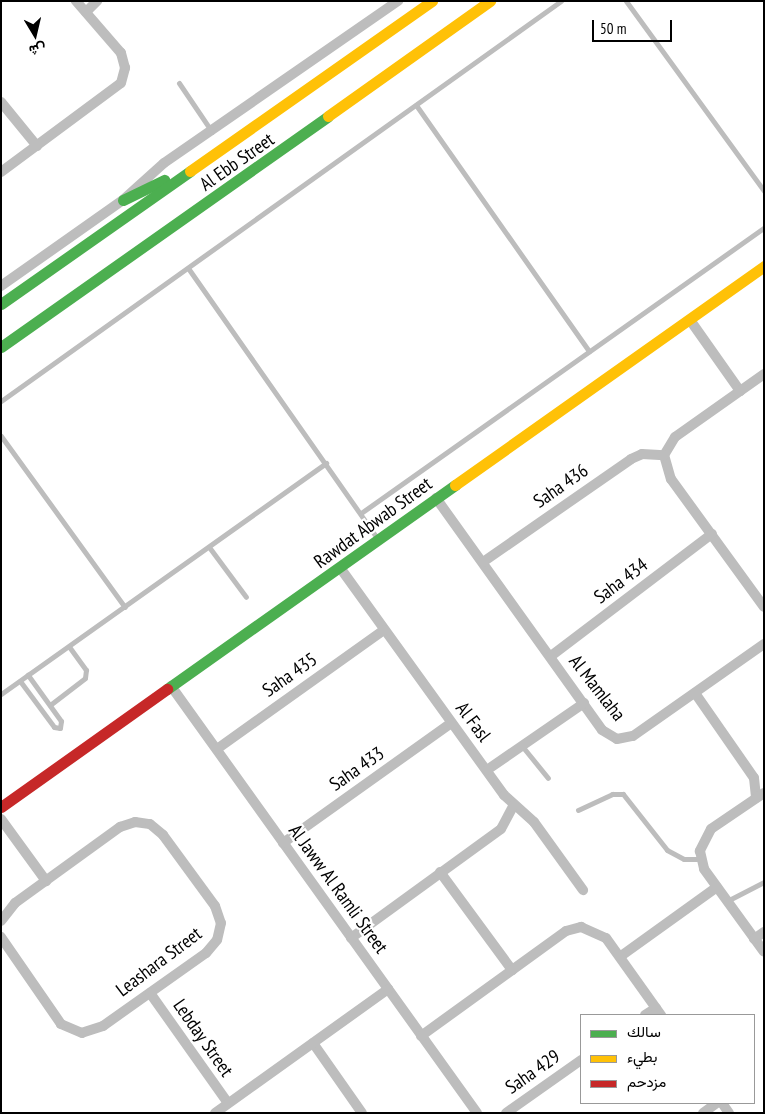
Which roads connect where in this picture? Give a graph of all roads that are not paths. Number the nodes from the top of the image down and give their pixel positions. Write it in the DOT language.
graph roads {
  1 [pos="76,1"];
  2 [pos="97,1"];
  3 [pos="398,1"];
  4 [pos="432,1"];
  5 [pos="490,1"];
  6 [pos="560,1"];
  7 [pos="626,1"];
  8 [pos="86,12"];
  9 [pos="179,83"];
  10 [pos="1,102"];
  11 [pos="416,105"];
  12 [pos="212,132"];
  13 [pos="37,146"];
  14 [pos="211,157"];
  15 [pos="1,172"];
  16 [pos="764,191"];
  17 [pos="123,200"];
  18 [pos="764,228"];
  19 [pos="764,266"];
  20 [pos="188,268"];
  21 [pos="1,286"];
  22 [pos="1,304"];
  23 [pos="690,320"];
  24 [pos="1,347"];
  25 [pos="589,351"];
  26 [pos="764,374"];
  27 [pos="740,391"];
  28 [pos="1,401"];
  29 [pos="1,436"];
  30 [pos="664,455"];
  31 [pos="326,463"];
  32 [pos="436,498"];
  33 [pos="361,513"];
  34 [pos="712,534"];
  35 [pos="378,541"];
  36 [pos="209,547"];
  37 [pos="483,562"];
  38 [pos="341,568"];
  39 [pos="246,597"];
  40 [pos="125,607"];
  41 [pos="764,607"];
  42 [pos="384,630"];
  43 [pos="764,644"];
  44 [pos="69,647"];
  45 [pos="551,656"];
  46 [pos="28,675"];
  47 [pos="20,681"];
  48 [pos="171,686"];
  49 [pos="695,693"];
  50 [pos="1,694"];
  51 [pos="584,703"];
  52 [pos="50,705"];
  53 [pos="451,723"];
  54 [pos="522,746"];
  55 [pos="216,749"];
  56 [pos="487,770"];
  57 [pos="548,778"];
  58 [pos="759,780"];
  59 [pos="760,796"];
  60 [pos="514,806"];
  61 [pos="1,807"];
  62 [pos="578,810"];
  63 [pos="1,819"];
  64 [pos="283,843"];
  65 [pos="701,859"];
  66 [pos="440,872"];
  67 [pos="46,881"];
  68 [pos="764,882"];
  69 [pos="717,887"];
  70 [pos="583,890"];
  71 [pos="727,901"];
  72 [pos="1,921"];
  73 [pos="764,932"];
  74 [pos="1,937"];
  75 [pos="351,938"];
  76 [pos="754,939"];
  77 [pos="764,952"];
  78 [pos="621,956"];
  79 [pos="512,970"];
  80 [pos="388,989"];
  81 [pos="150,993"];
  82 [pos="659,1011"];
  83 [pos="421,1036"];
  84 [pos="313,1043"];
  85 [pos="580,1061"];
  86 [pos="228,1103"];
  87 [pos="716,1104"];
  88 [pos="215,1113"];
  89 [pos="362,1113"];
  90 [pos="477,1113"];
  91 [pos="506,1113"];
  92 [pos="703,1113"];
  1 -- 8 [label="street"];
  2 -- 8 [label="street"];
  3 -- 12 [label="street, Al Ebb Street"];
  4 -- 14 [label="main road, Al Ebb Street"];
  5 -- 24 [label="main road, Al Ebb Street"];
  6 -- 11 [label="lane"];
  7 -- 16 [label="lane"];
  8 -- 13 [label="street"];
  9 -- 12 [label="lane"];
  10 -- 13 [label="street"];
  11 -- 20 [label="lane"];
  11 -- 25 [label="lane"];
  12 -- 17 [label="street, Al Ebb Street"];
  13 -- 15 [label="street"];
  14 -- 17 [label="main road"];
  14 -- 22 [label="main road, Al Ebb Street"];
  17 -- 21 [label="street, Al Ebb Street"];
  18 -- 25 [label="lane"];
  19 -- 23 [label="main road, Rawdat Abwab Street"];
  20 -- 28 [label="lane"];
  20 -- 31 [label="lane"];
  23 -- 27 [label="street"];
  23 -- 32 [label="main road, Rawdat Abwab Street"];
  25 -- 33 [label="lane"];
  26 -- 27 [label="street"];
  27 -- 30 [label="street"];
  29 -- 40 [label="lane"];
  30 -- 34 [label="street"];
  30 -- 37 [label="street, Saha 436"];
  31 -- 33 [label="lane"];
  31 -- 36 [label="lane"];
  32 -- 35 [label="main road, Rawdat Abwab Street"];
  32 -- 37 [label="street, Al Mamlaha"];
  33 -- 35 [label="lane"];
  34 -- 41 [label="street"];
  34 -- 45 [label="street, Saha 434"];
  35 -- 38 [label="main road, Rawdat Abwab Street"];
  36 -- 39 [label="lane"];
  36 -- 40 [label="lane"];
  37 -- 45 [label="street, Al Mamlaha"];
  38 -- 42 [label="street, Al Fasl"];
  38 -- 48 [label="main road, Rawdat Abwab Street"];
  40 -- 44 [label="lane"];
  42 -- 53 [label="street, Al Fasl"];
  42 -- 55 [label="street, Saha 435"];
  43 -- 49 [label="street, Al Mamlaha"];
  44 -- 46 [label="lane"];
  44 -- 52 [label="lane"];
  45 -- 51 [label="street, Al Mamlaha"];
  46 -- 47 [label="lane"];
  46 -- 52 [label="lane"];
  47 -- 50 [label="lane"];
  47 -- 52 [label="lane"];
  48 -- 55 [label="street, Al Jaww Al Ramli Street"];
  48 -- 61 [label="main road, Rawdat Abwab Street"];
  49 -- 51 [label="street, Al Mamlaha"];
  49 -- 58 [label="street"];
  51 -- 54 [label="street"];
  53 -- 56 [label="street, Al Fasl"];
  53 -- 64 [label="street, Saha 433"];
  54 -- 56 [label="street"];
  54 -- 57 [label="lane"];
  55 -- 64 [label="street, Al Jaww Al Ramli Street"];
  56 -- 60 [label="street, Al Fasl"];
  58 -- 59 [label="street"];
  59 -- 65 [label="street"];
  60 -- 66 [label="street"];
  60 -- 70 [label="street, Al Fasl"];
  62 -- 65 [label="lane"];
  63 -- 67 [label="street"];
  64 -- 75 [label="street, Al Jaww Al Ramli Street"];
  65 -- 69 [label="street"];
  66 -- 75 [label="street"];
  66 -- 79 [label="street"];
  67 -- 72 [label="street, Leashara Street"];
  67 -- 81 [label="street, Leashara Street"];
  68 -- 71 [label="lane"];
  69 -- 71 [label="street"];
  69 -- 78 [label="street"];
  71 -- 76 [label="street"];
  73 -- 76 [label="street"];
  74 -- 81 [label="street, Leashara Street"];
  75 -- 80 [label="street, Al Jaww Al Ramli Street"];
  76 -- 77 [label="street"];
  78 -- 79 [label="street"];
  78 -- 82 [label="street"];
  79 -- 83 [label="street"];
  80 -- 83 [label="street, Al Jaww Al Ramli Street"];
  80 -- 84 [label="street, Lebday Street"];
  81 -- 86 [label="street, Lebday Street"];
  83 -- 90 [label="street, Al Jaww Al Ramli Street"];
  84 -- 86 [label="street, Lebday Street"];
  84 -- 89 [label="street"];
  85 -- 91 [label="street, Saha 429"];
  86 -- 88 [label="street, Lebday Street"];
  87 -- 92 [label="street"];
}
